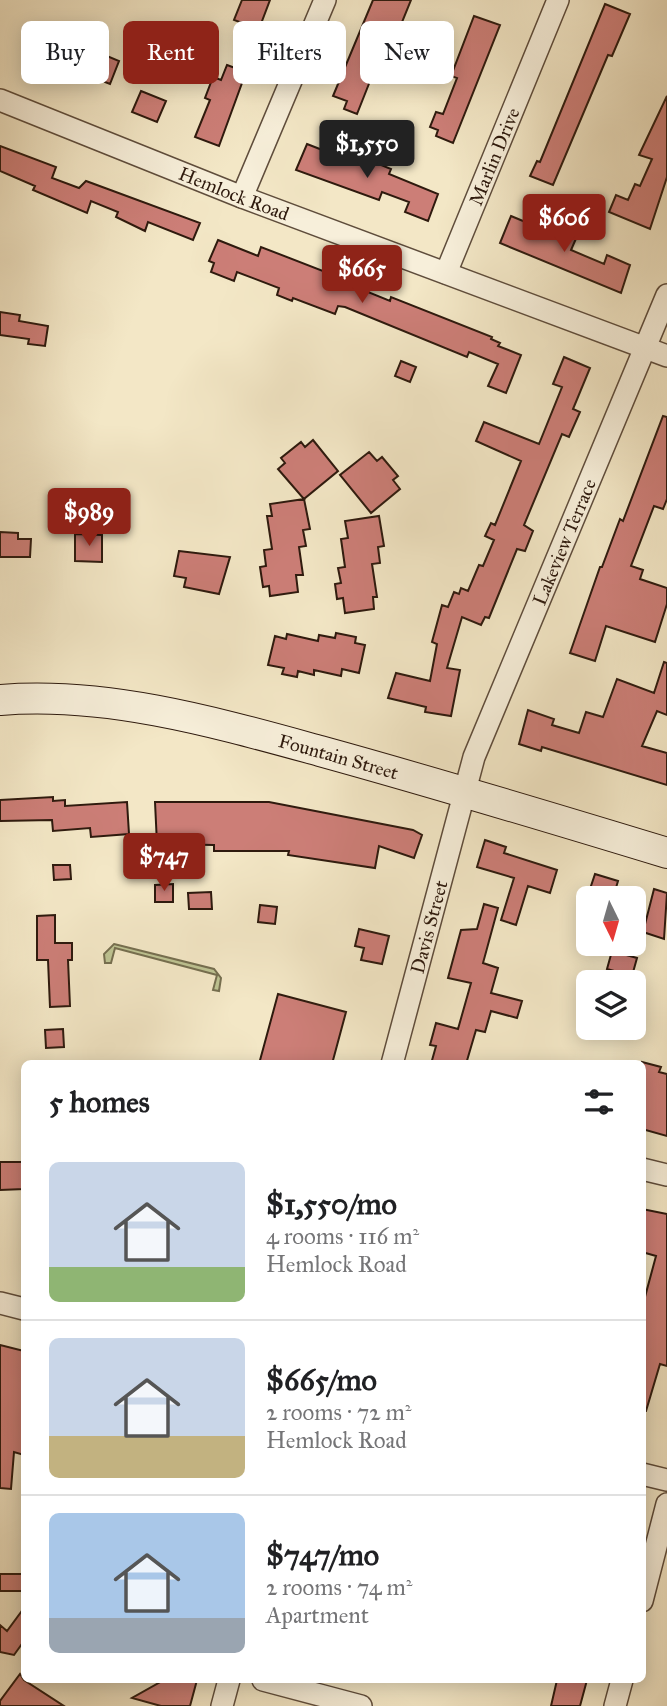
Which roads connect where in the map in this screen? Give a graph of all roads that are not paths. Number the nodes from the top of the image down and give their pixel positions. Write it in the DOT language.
graph roads {
  1 [pos="325,0"];
  2 [pos="558,0"];
  3 [pos="0,100"];
  4 [pos="242,197"];
  5 [pos="446,273"];
  6 [pos="667,295"];
  7 [pos="644,349"];
  8 [pos="667,356"];
  9 [pos="0,700"];
  10 [pos="465,790"];
  11 [pos="667,853"];
  12 [pos="393,1060"];
  13 [pos="646,1170"];
  14 [pos="667,1175"];
  15 [pos="0,1303"];
  16 [pos="21,1309"];
  17 [pos="646,1475"];
  18 [pos="667,1480"];
  19 [pos="667,1503"];
  20 [pos="646,1585"];
  21 [pos="228,1683"];
  22 [pos="274,1683"];
  23 [pos="621,1683"];
  24 [pos="222,1706"];
  25 [pos="361,1706"];
  26 [pos="615,1706"];
  1 -- 4 [label="street"];
  2 -- 5 [label="street, Marlin Drive"];
  3 -- 4 [label="street, Hemlock Road"];
  4 -- 5 [label="street, Hemlock Road"];
  5 -- 7 [label="street, Hemlock Road"];
  6 -- 7 [label="street, Lakeview Terrace"];
  7 -- 8 [label="street, Hemlock Road"];
  7 -- 10 [label="street, Lakeview Terrace"];
  9 -- 10 [label="main road, Fountain Street"];
  10 -- 11 [label="main road, Fountain Street"];
  10 -- 12 [label="street, Davis Street"];
  13 -- 14 [label="street"];
  15 -- 16 [label="street"];
  17 -- 18 [label="street"];
  19 -- 20 [label="street"];
  21 -- 24 [label="street"];
  22 -- 25 [label="street"];
  23 -- 26 [label="street"];
}
